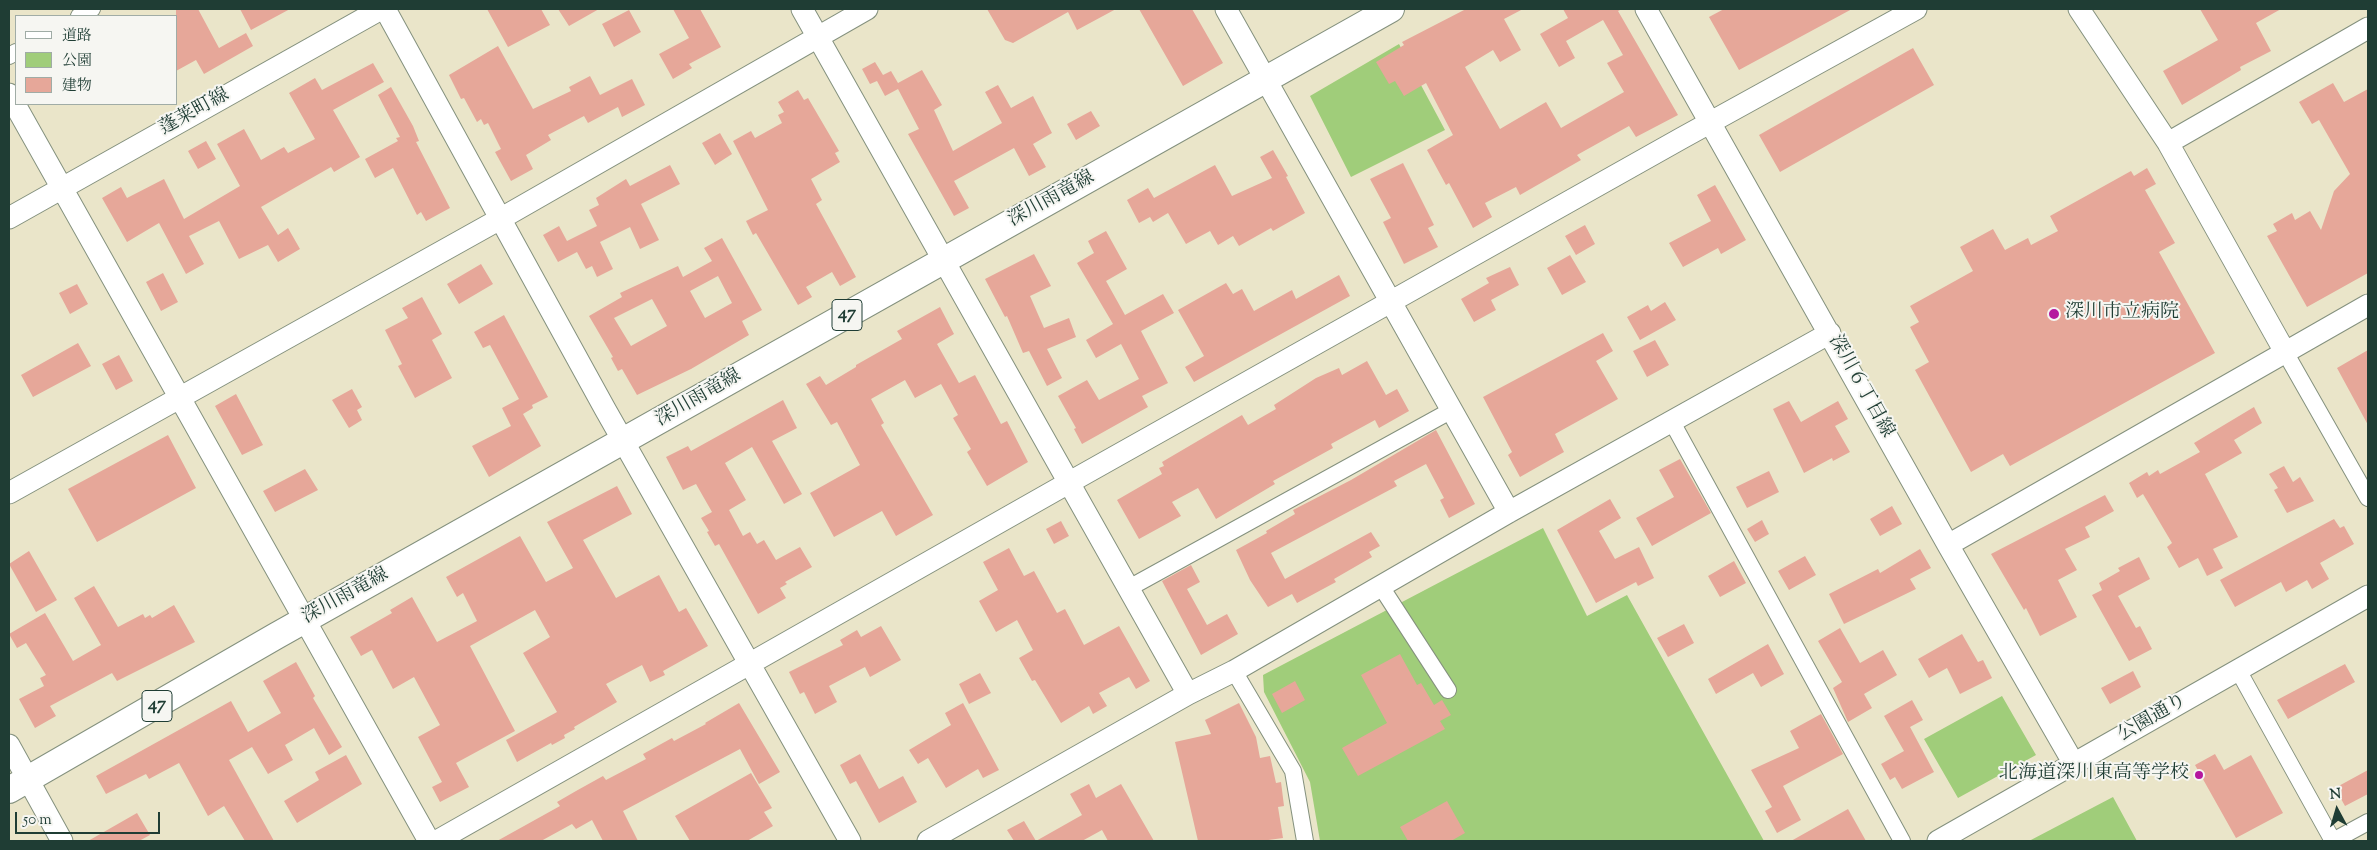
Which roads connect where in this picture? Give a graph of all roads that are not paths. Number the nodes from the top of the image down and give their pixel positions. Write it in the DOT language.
graph roads {
  1 [pos="92,9"];
  2 [pos="383,9"];
  3 [pos="802,9"];
  4 [pos="867,9"];
  5 [pos="1226,9"];
  6 [pos="1391,9"];
  7 [pos="1646,9"];
  8 [pos="1916,9"];
  9 [pos="2078,9"];
  10 [pos="81,15"];
  11 [pos="2368,28"];
  12 [pos="817,36"];
  13 [pos="1266,79"];
  14 [pos="15,105"];
  15 [pos="1710,122"];
  16 [pos="2168,143"];
  17 [pos="62,187"];
  18 [pos="9,218"];
  19 [pos="500,219"];
  20 [pos="945,260"];
  21 [pos="1392,303"];
  22 [pos="2368,306"];
  23 [pos="1830,334"];
  24 [pos="2285,352"];
  25 [pos="180,397"];
  26 [pos="1452,410"];
  27 [pos="1672,422"];
  28 [pos="625,441"];
  29 [pos="1070,482"];
  30 [pos="9,493"];
  31 [pos="2368,498"];
  32 [pos="1509,512"];
  33 [pos="1948,545"];
  34 [pos="1380,585"];
  35 [pos="1130,588"];
  36 [pos="2368,596"];
  37 [pos="304,621"];
  38 [pos="751,664"];
  39 [pos="2238,670"];
  40 [pos="1234,671"];
  41 [pos="1448,690"];
  42 [pos="1188,694"];
  43 [pos="9,745"];
  44 [pos="2074,764"];
  45 [pos="18,786"];
  46 [pos="2368,822"];
  47 [pos="62,841"];
  48 [pos="429,841"];
  49 [pos="437,841"];
  50 [pos="850,841"];
  51 [pos="928,841"];
  52 [pos="1305,841"];
  53 [pos="1902,841"];
  54 [pos="1938,841"];
  55 [pos="2333,841"];
  1 -- 10 [label="street"];
  2 -- 17 [label="street, 蓬莱町線"];
  2 -- 19 [label="street"];
  3 -- 12 [label="street"];
  4 -- 12 [label="street"];
  5 -- 13 [label="street"];
  6 -- 13 [label="main road, 深川雨竜線 / 47"];
  7 -- 15 [label="street, 深川６丁目線"];
  8 -- 15 [label="street"];
  9 -- 16 [label="street"];
  11 -- 16 [label="street"];
  12 -- 19 [label="street"];
  12 -- 20 [label="street"];
  13 -- 20 [label="main road, 深川雨竜線 / 47"];
  13 -- 21 [label="street"];
  14 -- 17 [label="street"];
  15 -- 21 [label="street"];
  15 -- 23 [label="street, 深川６丁目線"];
  16 -- 24 [label="street"];
  17 -- 18 [label="street, 蓬莱町線"];
  17 -- 25 [label="street"];
  19 -- 25 [label="street"];
  19 -- 28 [label="street"];
  20 -- 28 [label="main road, 深川雨竜線 / 47"];
  20 -- 29 [label="street"];
  21 -- 26 [label="street"];
  21 -- 29 [label="street"];
  22 -- 24 [label="street"];
  23 -- 27 [label="street"];
  23 -- 33 [label="street, 深川６丁目線"];
  24 -- 31 [label="street"];
  24 -- 33 [label="street"];
  25 -- 30 [label="street"];
  25 -- 37 [label="street"];
  26 -- 32 [label="street"];
  26 -- 35 [label="street"];
  27 -- 32 [label="street"];
  27 -- 53 [label="street"];
  28 -- 37 [label="main road, 深川雨竜線 / 47"];
  28 -- 38 [label="street"];
  29 -- 35 [label="street"];
  29 -- 38 [label="street"];
  32 -- 34 [label="street"];
  33 -- 44 [label="street, 深川６丁目線"];
  34 -- 40 [label="street"];
  34 -- 41 [label="street"];
  35 -- 42 [label="street"];
  36 -- 39 [label="street, 公園通り"];
  37 -- 45 [label="main road, 深川雨竜線 / 47"];
  37 -- 48 [label="street"];
  38 -- 49 [label="street"];
  38 -- 50 [label="street"];
  39 -- 44 [label="street, 公園通り"];
  39 -- 55 [label="street"];
  40 -- 42 [label="street"];
  40 -- 52 [label="street"];
  42 -- 51 [label="street"];
  43 -- 45 [label="street"];
  44 -- 54 [label="street, 公園通り"];
  45 -- 47 [label="street"];
  46 -- 55 [label="street"];
}
